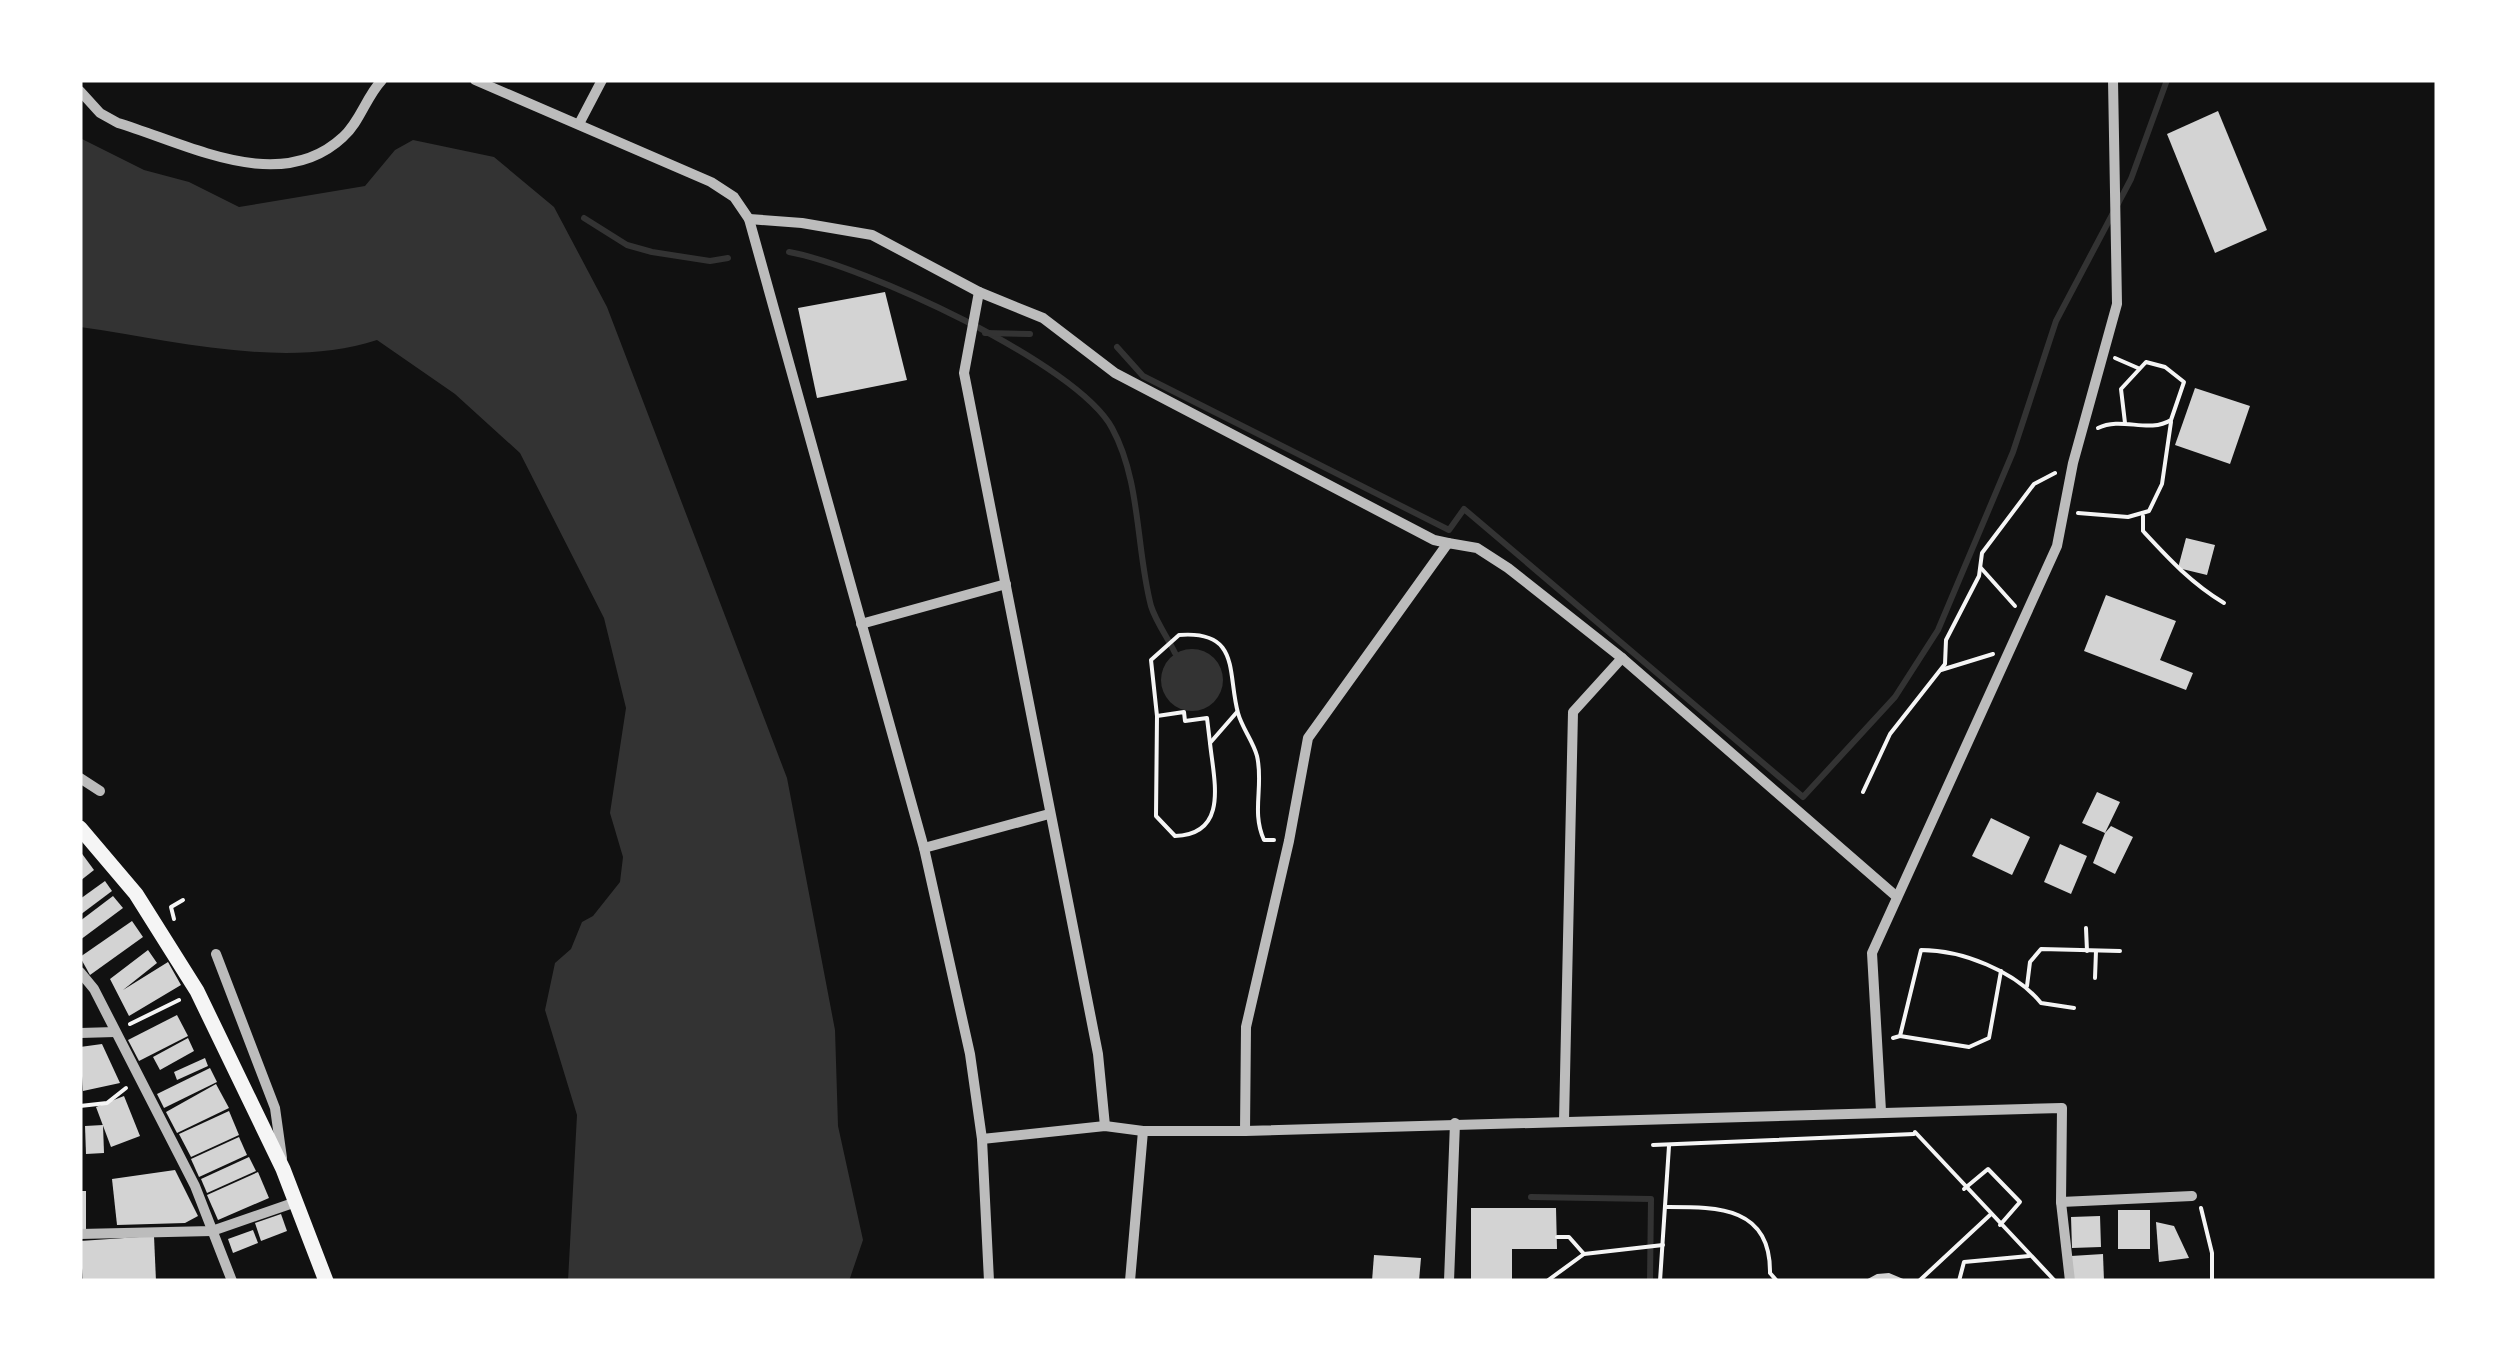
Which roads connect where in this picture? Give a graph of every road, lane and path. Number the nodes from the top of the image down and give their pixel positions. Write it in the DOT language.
graph roads {
  1 [pos="382,80"];
  2 [pos="475,80"];
  3 [pos="602,80"];
  4 [pos="2113,80"];
  5 [pos="80,91"];
  6 [pos="580,122"];
  7 [pos="748,219"];
  8 [pos="978,292"];
  9 [pos="2105,354"];
  10 [pos="2138,368"];
  11 [pos="2172,420"];
  12 [pos="2125,424"];
  13 [pos="2081,437"];
  14 [pos="2073,464"];
  15 [pos="2064,516"];
  16 [pos="2142,516"];
  17 [pos="1448,543"];
  18 [pos="1980,568"];
  19 [pos="1006,584"];
  20 [pos="2224,603"];
  21 [pos="2025,616"];
  22 [pos="861,624"];
  23 [pos="2008,651"];
  24 [pos="1622,658"];
  25 [pos="1938,671"];
  26 [pos="1238,712"];
  27 [pos="1157,716"];
  28 [pos="1210,743"];
  29 [pos="80,778"];
  30 [pos="100,791"];
  31 [pos="1862,792"];
  32 [pos="1049,814"];
  33 [pos="80,828"];
  34 [pos="1289,842"];
  35 [pos="924,848"];
  36 [pos="1898,897"];
  37 [pos="183,900"];
  38 [pos="175,921"];
  39 [pos="2086,928"];
  40 [pos="2087,951"];
  41 [pos="2096,951"];
  42 [pos="2120,951"];
  43 [pos="216,954"];
  44 [pos="80,972"];
  45 [pos="2001,972"];
  46 [pos="2096,978"];
  47 [pos="2027,986"];
  48 [pos="197,991"];
  49 [pos="2074,1008"];
  50 [pos="115,1032"];
  51 [pos="80,1033"];
  52 [pos="1900,1036"];
  53 [pos="1875,1038"];
  54 [pos="137,1077"];
  55 [pos="80,1106"];
  56 [pos="1881,1111"];
  57 [pos="1915,1111"];
  58 [pos="1564,1121"];
  59 [pos="1455,1124"];
  60 [pos="1105,1126"];
  61 [pos="1142,1131"];
  62 [pos="1245,1131"];
  63 [pos="1914,1134"];
  64 [pos="982,1139"];
  65 [pos="1669,1144"];
  66 [pos="1653,1145"];
  67 [pos="283,1170"];
  68 [pos="1964,1189"];
  69 [pos="2192,1196"];
  70 [pos="296,1202"];
  71 [pos="2061,1202"];
  72 [pos="1666,1207"];
  73 [pos="1990,1215"];
  74 [pos="2000,1224"];
  75 [pos="212,1230"];
  76 [pos="80,1234"];
  77 [pos="1556,1237"];
  78 [pos="1663,1246"];
  79 [pos="1584,1254"];
  80 [pos="2030,1256"];
  81 [pos="232,1281"];
  82 [pos="326,1281"];
  83 [pos="989,1281"];
  84 [pos="1130,1281"];
  85 [pos="1449,1281"];
  86 [pos="1547,1281"];
  87 [pos="1660,1281"];
  88 [pos="1778,1281"];
  89 [pos="1919,1281"];
  90 [pos="1959,1281"];
  91 [pos="2055,1281"];
  92 [pos="2070,1281"];
  93 [pos="2212,1281"];
  1 -- 5 [label="street"];
  2 -- 6 [label="street"];
  3 -- 6 [label="street"];
  4 -- 9 [label="street"];
  6 -- 7 [label="street"];
  7 -- 8 [label="street"];
  7 -- 22 [label="street"];
  8 -- 17 [label="street"];
  8 -- 19 [label="street"];
  9 -- 10 [label="path"];
  9 -- 13 [label="street"];
  10 -- 11 [label="path"];
  10 -- 12 [label="path"];
  11 -- 12 [label="path"];
  11 -- 16 [label="path"];
  12 -- 13 [label="path"];
  13 -- 14 [label="street"];
  14 -- 15 [label="street"];
  14 -- 18 [label="path"];
  15 -- 16 [label="path"];
  15 -- 21 [label="street"];
  16 -- 20 [label="path"];
  17 -- 24 [label="street"];
  17 -- 34 [label="street"];
  18 -- 21 [label="path"];
  18 -- 25 [label="path"];
  19 -- 22 [label="street"];
  19 -- 32 [label="street"];
  21 -- 23 [label="street"];
  22 -- 35 [label="street"];
  23 -- 25 [label="path"];
  23 -- 36 [label="street"];
  24 -- 36 [label="street"];
  24 -- 58 [label="street"];
  25 -- 31 [label="path"];
  26 -- 27 [label="path"];
  26 -- 28 [label="path"];
  26 -- 34 [label="path"];
  27 -- 28 [label="path"];
  27 -- 28 [label="path"];
  29 -- 30 [label="street"];
  32 -- 35 [label="street"];
  32 -- 60 [label="street"];
  33 -- 48 [label="main road"];
  34 -- 62 [label="street"];
  35 -- 64 [label="street"];
  36 -- 53 [label="street"];
  37 -- 38 [label="path"];
  39 -- 40 [label="path"];
  40 -- 41 [label="path"];
  40 -- 47 [label="path"];
  41 -- 42 [label="path"];
  41 -- 46 [label="path"];
  43 -- 67 [label="street"];
  44 -- 50 [label="street"];
  45 -- 47 [label="path"];
  45 -- 52 [label="path"];
  45 -- 52 [label="path"];
  47 -- 49 [label="path"];
  48 -- 50 [label="path"];
  48 -- 67 [label="main road"];
  50 -- 51 [label="street"];
  50 -- 54 [label="street"];
  52 -- 53 [label="path"];
  53 -- 56 [label="street"];
  54 -- 55 [label="path"];
  54 -- 75 [label="street"];
  56 -- 57 [label="street"];
  56 -- 58 [label="street"];
  57 -- 63 [label="path"];
  57 -- 71 [label="street"];
  58 -- 59 [label="street"];
  59 -- 62 [label="street"];
  59 -- 85 [label="street"];
  60 -- 61 [label="street"];
  60 -- 64 [label="street"];
  61 -- 62 [label="street"];
  61 -- 84 [label="street"];
  63 -- 65 [label="path"];
  63 -- 68 [label="path"];
  64 -- 83 [label="street"];
  65 -- 66 [label="path"];
  65 -- 72 [label="path"];
  67 -- 70 [label="main road"];
  68 -- 73 [label="path"];
  68 -- 74 [label="path"];
  69 -- 71 [label="street"];
  69 -- 93 [label="path"];
  70 -- 75 [label="street"];
  70 -- 82 [label="main road"];
  71 -- 92 [label="street"];
  72 -- 78 [label="path"];
  72 -- 88 [label="path"];
  73 -- 74 [label="path"];
  73 -- 89 [label="path"];
  74 -- 80 [label="path"];
  75 -- 76 [label="street"];
  75 -- 81 [label="street"];
  77 -- 79 [label="path"];
  78 -- 79 [label="path"];
  78 -- 87 [label="path"];
  79 -- 86 [label="path"];
  80 -- 90 [label="path"];
  80 -- 91 [label="path"];
}
